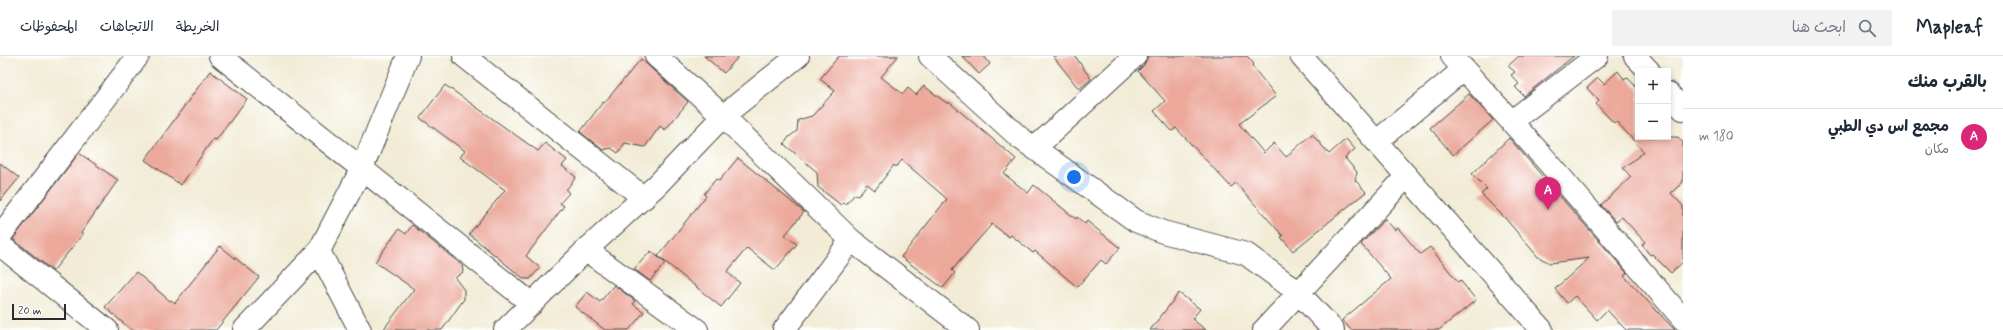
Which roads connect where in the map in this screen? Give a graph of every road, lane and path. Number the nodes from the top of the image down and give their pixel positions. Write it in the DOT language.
graph roads {
  1 [pos="138,56"];
  2 [pos="220,56"];
  3 [pos="408,56"];
  4 [pos="464,56"];
  5 [pos="656,56"];
  6 [pos="798,56"];
  7 [pos="930,56"];
  8 [pos="1135,56"];
  9 [pos="1301,56"];
  10 [pos="1597,56"];
  11 [pos="1635,56"];
  12 [pos="1458,63"];
  13 [pos="1646,68"];
  14 [pos="1671,96"];
  15 [pos="1683,110"];
  16 [pos="723,116"];
  17 [pos="1512,121"];
  18 [pos="1377,141"];
  19 [pos="1035,148"];
  20 [pos="362,168"];
  21 [pos="1407,176"];
  22 [pos="644,198"];
  23 [pos="0,236"];
  24 [pos="851,240"];
  25 [pos="0,245"];
  26 [pos="586,250"];
  27 [pos="319,251"];
  28 [pos="1298,292"];
  29 [pos="532,304"];
  30 [pos="1683,319"];
  31 [pos="107,330"];
  32 [pos="244,330"];
  33 [pos="360,330"];
  34 [pos="505,330"];
  35 [pos="697,330"];
  36 [pos="784,330"];
  37 [pos="968,330"];
  38 [pos="1264,330"];
  39 [pos="1333,330"];
  40 [pos="1542,330"];
  1 -- 23 [label="street"];
  2 -- 20 [label="street"];
  3 -- 20 [label="street"];
  4 -- 22 [label="street"];
  5 -- 16 [label="street"];
  6 -- 16 [label="street"];
  7 -- 19 [label="street"];
  8 -- 19 [label="street"];
  9 -- 18 [label="street"];
  10 -- 17 [label="street"];
  11 -- 13 [label="street"];
  12 -- 17 [label="street"];
  12 -- 18 [label="street"];
  14 -- 15 [label="street"];
  16 -- 22 [label="street"];
  16 -- 24 [label="street"];
  17 -- 30 [label="street"];
  18 -- 21 [label="street"];
  19 -- 28 [label="street"];
  20 -- 27 [label="street"];
  20 -- 29 [label="street"];
  21 -- 28 [label="street"];
  21 -- 40 [label="street"];
  22 -- 26 [label="street"];
  24 -- 36 [label="street"];
  24 -- 37 [label="street"];
  25 -- 31 [label="street"];
  26 -- 29 [label="street"];
  26 -- 35 [label="street"];
  27 -- 32 [label="street"];
  27 -- 33 [label="street"];
  28 -- 38 [label="street"];
  28 -- 39 [label="street"];
  29 -- 34 [label="street"];
}
